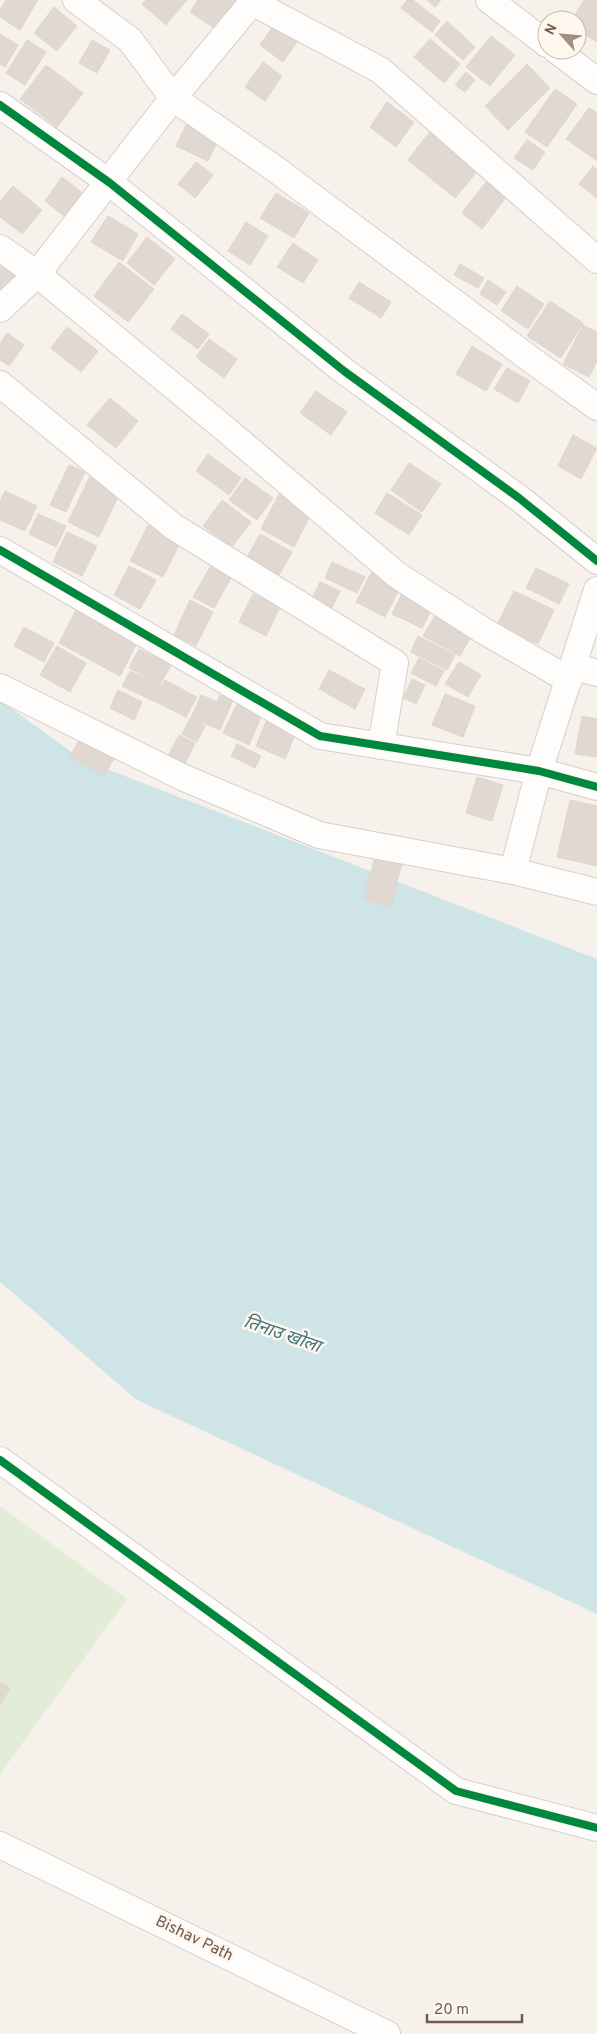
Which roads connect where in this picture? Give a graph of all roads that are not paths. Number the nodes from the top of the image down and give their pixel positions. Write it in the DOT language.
graph roads {
  1 [pos="76,0"];
  2 [pos="489,0"];
  3 [pos="253,1"];
  4 [pos="537,36"];
  5 [pos="569,60"];
  6 [pos="597,81"];
  7 [pos="174,98"];
  8 [pos="0,105"];
  9 [pos="110,183"];
  10 [pos="0,248"];
  11 [pos="597,260"];
  12 [pos="37,274"];
  13 [pos="0,309"];
  14 [pos="0,384"];
  15 [pos="597,407"];
  16 [pos="0,550"];
  17 [pos="597,561"];
  18 [pos="597,590"];
  19 [pos="580,673"];
  20 [pos="0,687"];
  21 [pos="381,746"];
  22 [pos="540,771"];
  23 [pos="597,788"];
  24 [pos="513,871"];
  25 [pos="597,892"];
  26 [pos="0,1460"];
  27 [pos="597,1828"];
  28 [pos="0,1845"];
  29 [pos="388,2033"];
  1 -- 7 [label="street"];
  2 -- 4 [label="street"];
  3 -- 7 [label="street"];
  3 -- 11 [label="street"];
  5 -- 6 [label="street"];
  7 -- 9 [label="street"];
  7 -- 15 [label="street"];
  8 -- 9 [label="street"];
  9 -- 12 [label="street"];
  9 -- 17 [label="street"];
  10 -- 12 [label="street"];
  12 -- 13 [label="street"];
  12 -- 19 [label="street"];
  14 -- 21 [label="street"];
  16 -- 21 [label="street"];
  18 -- 19 [label="street"];
  19 -- 22 [label="street"];
  20 -- 24 [label="street"];
  21 -- 22 [label="street"];
  22 -- 23 [label="street"];
  22 -- 24 [label="street"];
  24 -- 25 [label="street"];
  26 -- 27 [label="street"];
  28 -- 29 [label="street, Bishav Path"];
}
